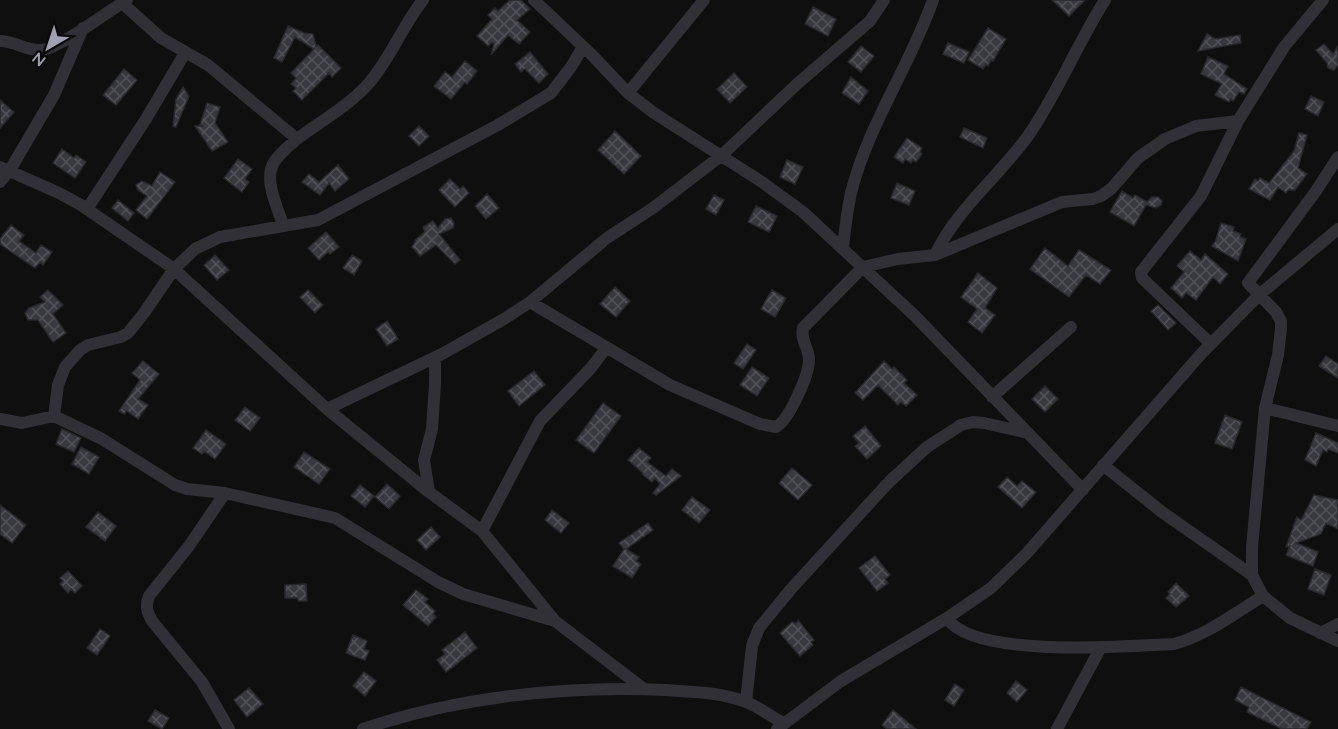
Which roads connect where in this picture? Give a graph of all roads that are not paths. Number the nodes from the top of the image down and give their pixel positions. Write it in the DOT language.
graph roads {
  1 [pos="423,0"];
  2 [pos="534,0"];
  3 [pos="704,0"];
  4 [pos="885,0"];
  5 [pos="933,0"];
  6 [pos="1106,0"];
  7 [pos="1323,0"];
  8 [pos="124,2"];
  9 [pos="83,28"];
  10 [pos="0,41"];
  11 [pos="583,46"];
  12 [pos="185,53"];
  13 [pos="628,93"];
  14 [pos="1238,121"];
  15 [pos="297,139"];
  16 [pos="722,155"];
  17 [pos="1338,157"];
  18 [pos="5,168"];
  19 [pos="0,182"];
  20 [pos="87,209"];
  21 [pos="283,225"];
  22 [pos="1338,230"];
  23 [pos="843,248"];
  24 [pos="935,255"];
  25 [pos="863,267"];
  26 [pos="174,269"];
  27 [pos="1259,295"];
  28 [pos="530,302"];
  29 [pos="1071,327"];
  30 [pos="1211,344"];
  31 [pos="606,348"];
  32 [pos="435,357"];
  33 [pos="992,398"];
  34 [pos="1265,408"];
  35 [pos="327,409"];
  36 [pos="54,416"];
  37 [pos="0,419"];
  38 [pos="1338,426"];
  39 [pos="1024,432"];
  40 [pos="1103,465"];
  41 [pos="1083,489"];
  42 [pos="429,492"];
  43 [pos="225,493"];
  44 [pos="482,531"];
  45 [pos="1252,575"];
  46 [pos="1263,596"];
  47 [pos="946,618"];
  48 [pos="555,621"];
  49 [pos="1338,624"];
  50 [pos="1320,633"];
  51 [pos="1338,641"];
  52 [pos="1101,647"];
  53 [pos="644,689"];
  54 [pos="746,702"];
  55 [pos="780,726"];
  56 [pos="229,729"];
  57 [pos="363,729"];
  58 [pos="1057,729"];
  1 -- 15 [label="street"];
  2 -- 11 [label="street"];
  3 -- 13 [label="street"];
  4 -- 16 [label="street"];
  5 -- 23 [label="street"];
  6 -- 24 [label="street"];
  7 -- 14 [label="street"];
  8 -- 9 [label="street"];
  8 -- 12 [label="street"];
  9 -- 10 [label="street"];
  9 -- 18 [label="street"];
  11 -- 13 [label="street"];
  11 -- 21 [label="street"];
  12 -- 15 [label="street"];
  12 -- 20 [label="street"];
  13 -- 16 [label="street"];
  14 -- 24 [label="street"];
  14 -- 30 [label="street"];
  15 -- 21 [label="street"];
  16 -- 23 [label="street"];
  16 -- 28 [label="street"];
  17 -- 27 [label="street"];
  18 -- 19 [label="street"];
  18 -- 20 [label="street"];
  20 -- 26 [label="street"];
  21 -- 26 [label="street"];
  22 -- 27 [label="street"];
  23 -- 25 [label="street"];
  24 -- 25 [label="street"];
  25 -- 31 [label="street"];
  25 -- 33 [label="street"];
  26 -- 35 [label="street"];
  26 -- 36 [label="street"];
  27 -- 30 [label="street"];
  27 -- 34 [label="street"];
  28 -- 31 [label="street"];
  28 -- 32 [label="street"];
  29 -- 33 [label="street"];
  30 -- 40 [label="street"];
  31 -- 44 [label="street"];
  32 -- 35 [label="street"];
  32 -- 42 [label="street"];
  33 -- 39 [label="street"];
  34 -- 38 [label="street"];
  34 -- 45 [label="street"];
  35 -- 42 [label="street"];
  36 -- 37 [label="street"];
  36 -- 43 [label="street"];
  39 -- 41 [label="street"];
  39 -- 54 [label="street"];
  40 -- 41 [label="street"];
  40 -- 45 [label="street"];
  41 -- 47 [label="street"];
  42 -- 44 [label="street"];
  43 -- 48 [label="street"];
  43 -- 56 [label="street"];
  44 -- 48 [label="street"];
  45 -- 46 [label="street"];
  46 -- 50 [label="street"];
  46 -- 52 [label="street"];
  47 -- 52 [label="street"];
  47 -- 55 [label="street"];
  48 -- 53 [label="street"];
  49 -- 50 [label="street"];
  50 -- 51 [label="street"];
  52 -- 58 [label="street"];
  53 -- 54 [label="street"];
  53 -- 57 [label="street"];
  54 -- 55 [label="street"];
}
